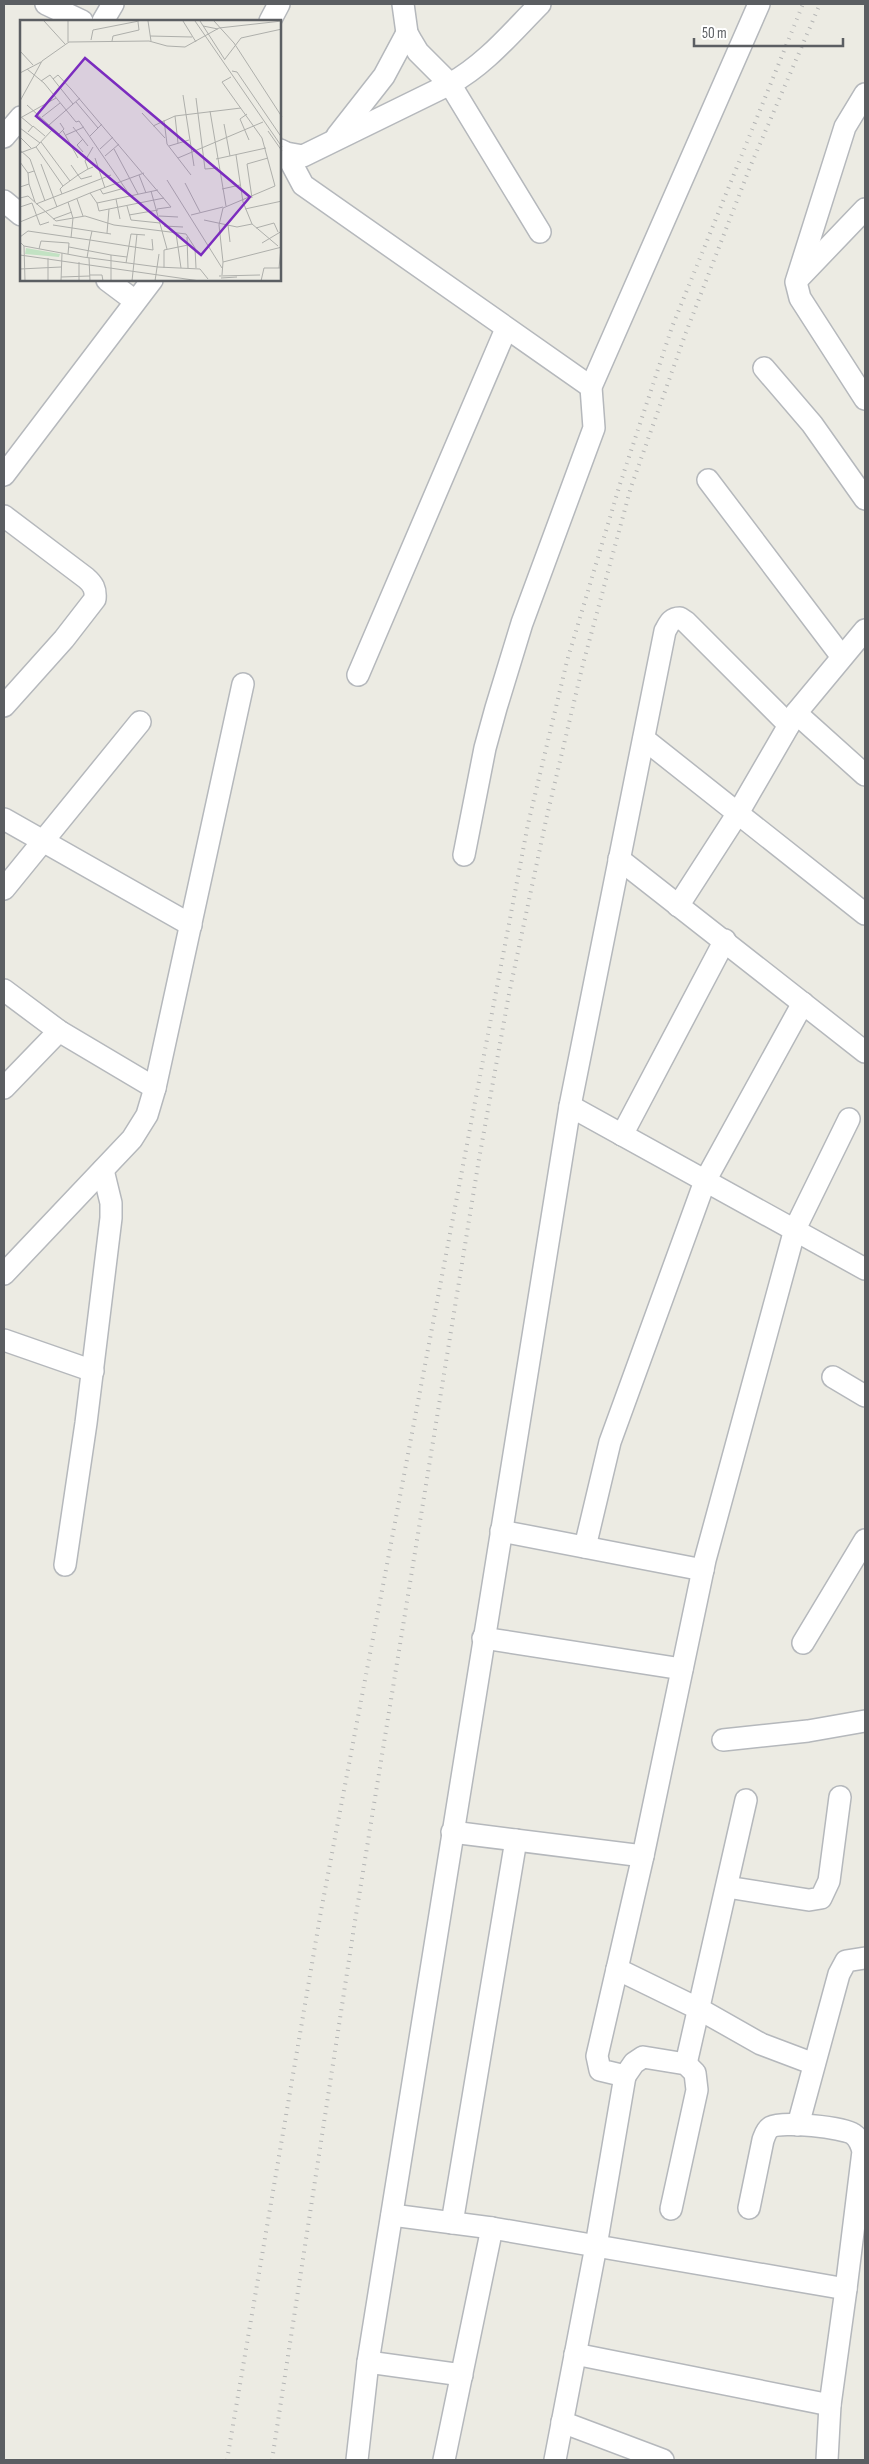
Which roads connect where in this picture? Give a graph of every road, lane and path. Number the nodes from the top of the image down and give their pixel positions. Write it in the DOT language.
graph roads {
  1 [pos="46,4"];
  2 [pos="113,4"];
  3 [pos="279,4"];
  4 [pos="403,4"];
  5 [pos="540,4"];
  6 [pos="760,4"];
  7 [pos="80,20"];
  8 [pos="104,20"];
  9 [pos="271,20"];
  10 [pos="407,33"];
  11 [pos="450,84"];
  12 [pos="865,94"];
  13 [pos="20,119"];
  14 [pos="4,137"];
  15 [pos="332,142"];
  16 [pos="283,151"];
  17 [pos="4,201"];
  18 [pos="865,209"];
  19 [pos="20,214"];
  20 [pos="540,232"];
  21 [pos="108,281"];
  22 [pos="151,281"];
  23 [pos="796,282"];
  24 [pos="135,302"];
  25 [pos="506,329"];
  26 [pos="764,368"];
  27 [pos="591,387"];
  28 [pos="863,390"];
  29 [pos="4,475"];
  30 [pos="708,480"];
  31 [pos="865,499"];
  32 [pos="4,516"];
  33 [pos="865,630"];
  34 [pos="842,657"];
  35 [pos="358,675"];
  36 [pos="243,684"];
  37 [pos="4,706"];
  38 [pos="792,719"];
  39 [pos="140,722"];
  40 [pos="644,739"];
  41 [pos="865,775"];
  42 [pos="738,813"];
  43 [pos="4,819"];
  44 [pos="43,840"];
  45 [pos="464,854"];
  46 [pos="619,859"];
  47 [pos="4,890"];
  48 [pos="678,906"];
  49 [pos="865,914"];
  50 [pos="190,925"];
  51 [pos="725,940"];
  52 [pos="4,990"];
  53 [pos="803,1003"];
  54 [pos="60,1031"];
  55 [pos="865,1052"];
  56 [pos="4,1088"];
  57 [pos="155,1088"];
  58 [pos="570,1106"];
  59 [pos="849,1119"];
  60 [pos="622,1135"];
  61 [pos="103,1170"];
  62 [pos="705,1181"];
  63 [pos="796,1229"];
  64 [pos="865,1269"];
  65 [pos="4,1274"];
  66 [pos="4,1340"];
  67 [pos="93,1371"];
  68 [pos="833,1378"];
  69 [pos="865,1396"];
  70 [pos="501,1531"];
  71 [pos="865,1540"];
  72 [pos="585,1547"];
  73 [pos="65,1565"];
  74 [pos="703,1570"];
  75 [pos="483,1638"];
  76 [pos="803,1643"];
  77 [pos="682,1669"];
  78 [pos="865,1721"];
  79 [pos="723,1740"];
  80 [pos="840,1797"];
  81 [pos="746,1800"];
  82 [pos="452,1832"];
  83 [pos="516,1840"];
  84 [pos="643,1856"];
  85 [pos="727,1887"];
  86 [pos="865,1958"];
  87 [pos="617,1969"];
  88 [pos="699,2009"];
  89 [pos="686,2064"];
  90 [pos="814,2064"];
  91 [pos="625,2076"];
  92 [pos="798,2125"];
  93 [pos="750,2208"];
  94 [pos="671,2209"];
  95 [pos="392,2215"];
  96 [pos="452,2224"];
  97 [pos="492,2228"];
  98 [pos="860,2232"];
  99 [pos="596,2246"];
  100 [pos="846,2289"];
  101 [pos="575,2354"];
  102 [pos="368,2362"];
  103 [pos="462,2375"];
  104 [pos="830,2405"];
  105 [pos="562,2422"];
  106 [pos="358,2460"];
  107 [pos="444,2460"];
  108 [pos="555,2460"];
  109 [pos="663,2460"];
  110 [pos="827,2460"];
  1 -- 7 [label="street"];
  2 -- 8 [label="street"];
  3 -- 9 [label="street"];
  4 -- 10 [label="street"];
  5 -- 11 [label="street"];
  6 -- 27 [label="street"];
  10 -- 11 [label="street"];
  10 -- 15 [label="street"];
  11 -- 15 [label="street"];
  11 -- 20 [label="street"];
  12 -- 23 [label="street"];
  13 -- 14 [label="street"];
  15 -- 16 [label="street"];
  16 -- 25 [label="street"];
  17 -- 19 [label="street"];
  18 -- 23 [label="street"];
  21 -- 24 [label="street"];
  22 -- 24 [label="street"];
  23 -- 28 [label="street"];
  24 -- 29 [label="street"];
  25 -- 27 [label="street"];
  25 -- 35 [label="street"];
  26 -- 31 [label="street"];
  27 -- 45 [label="street"];
  30 -- 34 [label="street"];
  32 -- 37 [label="street"];
  33 -- 34 [label="street"];
  34 -- 38 [label="street"];
  36 -- 50 [label="street"];
  38 -- 40 [label="street"];
  38 -- 41 [label="street"];
  38 -- 42 [label="street"];
  39 -- 44 [label="street"];
  40 -- 42 [label="street"];
  40 -- 46 [label="street"];
  42 -- 48 [label="street"];
  42 -- 49 [label="street"];
  43 -- 44 [label="street"];
  44 -- 47 [label="street"];
  44 -- 50 [label="street"];
  46 -- 48 [label="street"];
  46 -- 58 [label="street"];
  48 -- 51 [label="street"];
  50 -- 57 [label="street"];
  51 -- 53 [label="street"];
  51 -- 60 [label="street"];
  52 -- 54 [label="street"];
  53 -- 55 [label="street"];
  53 -- 62 [label="street"];
  54 -- 56 [label="street"];
  54 -- 57 [label="street"];
  57 -- 61 [label="street"];
  58 -- 60 [label="street"];
  58 -- 70 [label="street"];
  59 -- 63 [label="street"];
  60 -- 62 [label="street"];
  61 -- 65 [label="street"];
  61 -- 67 [label="street"];
  62 -- 63 [label="street"];
  62 -- 72 [label="street"];
  63 -- 64 [label="street"];
  63 -- 74 [label="street"];
  66 -- 67 [label="street"];
  67 -- 73 [label="street"];
  68 -- 69 [label="street"];
  70 -- 72 [label="street"];
  70 -- 75 [label="street"];
  71 -- 76 [label="street"];
  72 -- 74 [label="street"];
  74 -- 77 [label="street"];
  75 -- 77 [label="street"];
  75 -- 82 [label="street"];
  77 -- 84 [label="street"];
  78 -- 79 [label="street"];
  80 -- 85 [label="street"];
  81 -- 85 [label="street"];
  82 -- 83 [label="street"];
  82 -- 95 [label="street"];
  83 -- 84 [label="street"];
  83 -- 96 [label="street"];
  84 -- 87 [label="street"];
  85 -- 88 [label="street"];
  86 -- 90 [label="street"];
  87 -- 88 [label="street"];
  87 -- 91 [label="street"];
  88 -- 89 [label="street"];
  88 -- 90 [label="street"];
  89 -- 91 [label="street"];
  89 -- 94 [label="street"];
  90 -- 92 [label="street"];
  91 -- 99 [label="street"];
  92 -- 93 [label="street"];
  92 -- 98 [label="street"];
  95 -- 96 [label="street"];
  95 -- 102 [label="street"];
  96 -- 97 [label="street"];
  97 -- 99 [label="street"];
  97 -- 103 [label="street"];
  98 -- 100 [label="street"];
  99 -- 100 [label="street"];
  99 -- 101 [label="street"];
  100 -- 104 [label="street"];
  101 -- 104 [label="street"];
  101 -- 105 [label="street"];
  102 -- 103 [label="street"];
  102 -- 106 [label="street"];
  103 -- 107 [label="street"];
  104 -- 110 [label="street"];
  105 -- 108 [label="street"];
  105 -- 109 [label="street"];
}
